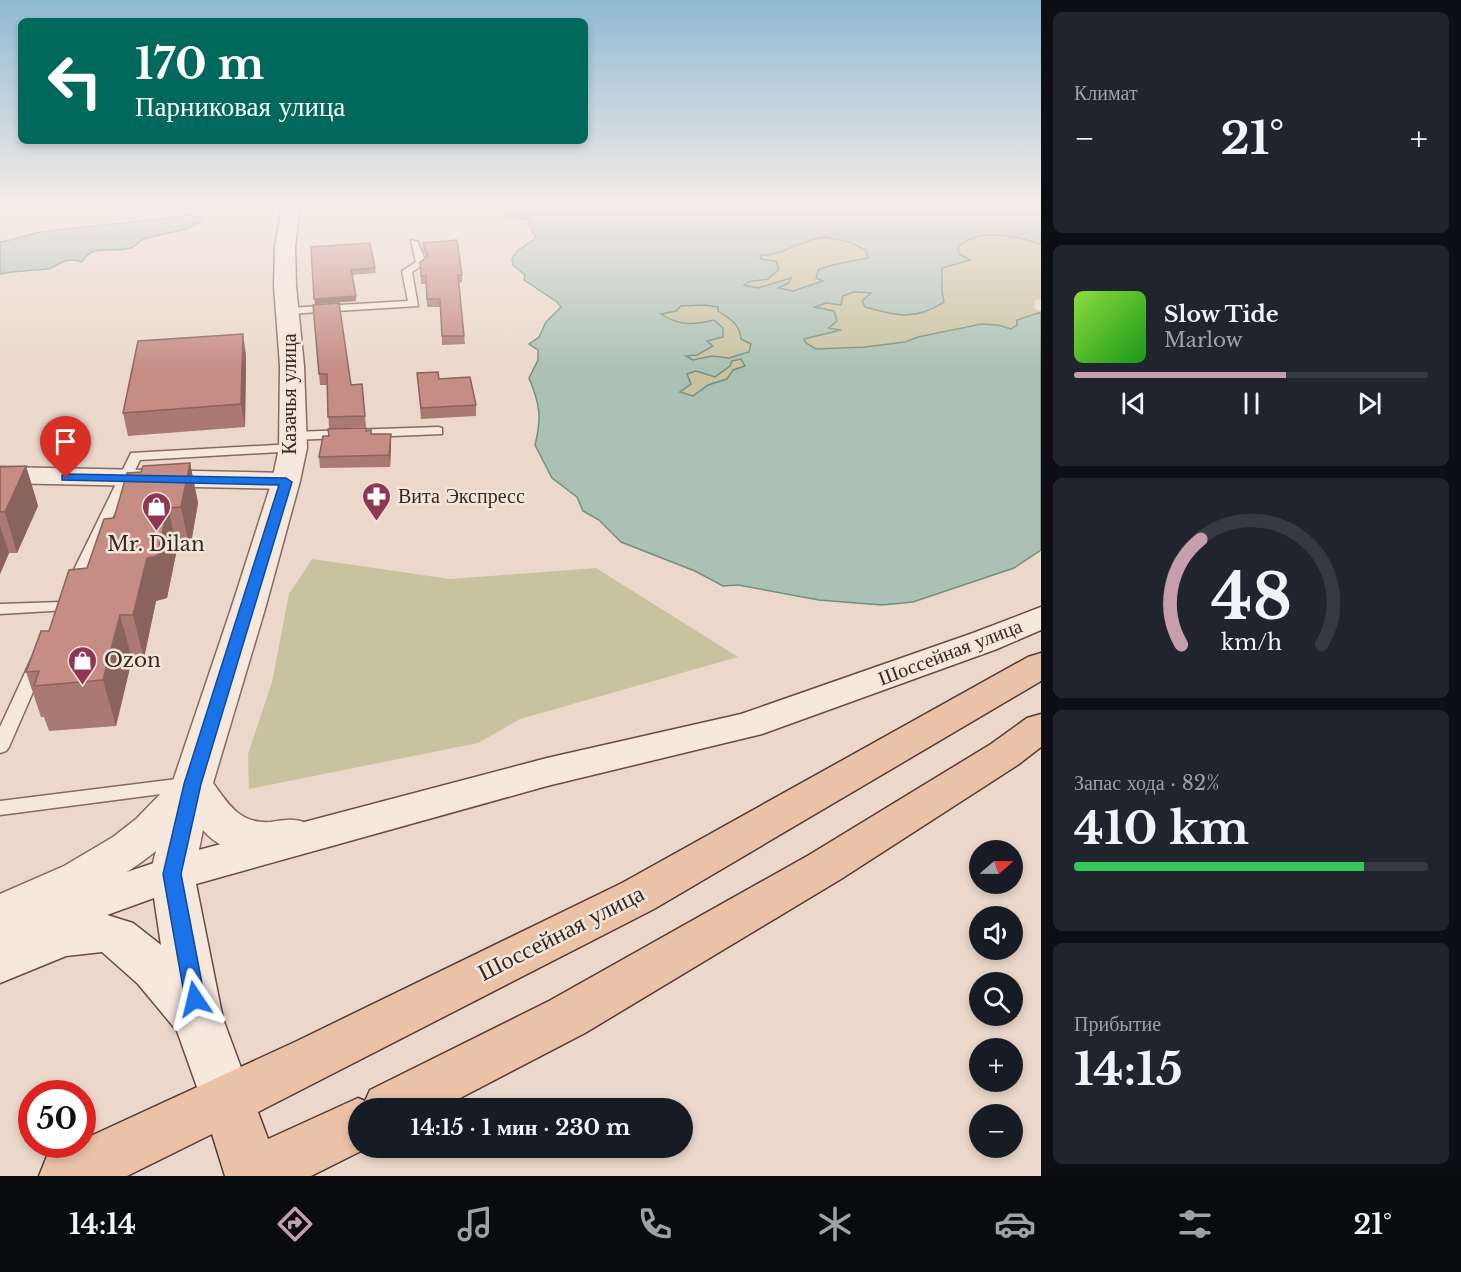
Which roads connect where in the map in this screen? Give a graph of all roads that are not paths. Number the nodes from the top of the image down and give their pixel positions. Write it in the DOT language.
graph roads {
  1 [pos="286,260"];
  2 [pos="420,260"];
  3 [pos="288,311"];
  4 [pos="438,431"];
  5 [pos="293,442"];
  6 [pos="0,475"];
  7 [pos="125,478"];
  8 [pos="286,482"];
  9 [pos="0,609"];
  10 [pos="1041,617"];
  11 [pos="43,650"];
  12 [pos="1041,665"];
  13 [pos="1041,727"];
  14 [pos="0,747"];
  15 [pos="548,771"];
  16 [pos="192,784"];
  17 [pos="0,808"];
  18 [pos="172,874"];
  19 [pos="0,913"];
  20 [pos="0,933"];
  21 [pos="0,963"];
  22 [pos="198,1020"];
  23 [pos="409,1098"];
  24 [pos="227,1100"];
  25 [pos="348,1129"];
  26 [pos="67,1176"];
  27 [pos="254,1176"];
  1 -- 3 [label="street, Казачья улица"];
  2 -- 3 [label="lane"];
  3 -- 5 [label="street, Казачья улица"];
  4 -- 5 [label="lane"];
  5 -- 7 [label="lane"];
  5 -- 8 [label="street, Казачья улица"];
  6 -- 7 [label="street"];
  7 -- 8 [label="street"];
  7 -- 9 [label="lane"];
  8 -- 16 [label="street, Казачья улица"];
  10 -- 15 [label="street, Шоссейная улица"];
  11 -- 14 [label="lane"];
  12 -- 24 [label="main road, Шоссейная улица"];
  13 -- 23 [label="main road"];
  15 -- 16 [label="street, Шоссейная улица"];
  15 -- 18 [label="street, Шоссейная улица"];
  16 -- 17 [label="lane"];
  16 -- 18 [label="street, Казачья улица"];
  16 -- 19 [label="street, Казачья улица"];
  18 -- 20 [label="street, Шоссейная улица"];
  18 -- 22 [label="street, Казачья улица"];
  21 -- 22 [label="street"];
  22 -- 24 [label="street, Казачья улица"];
  24 -- 26 [label="main road, Шоссейная улица"];
  24 -- 27 [label="main road, Казачья улица"];
  25 -- 27 [label="main road"];
}
